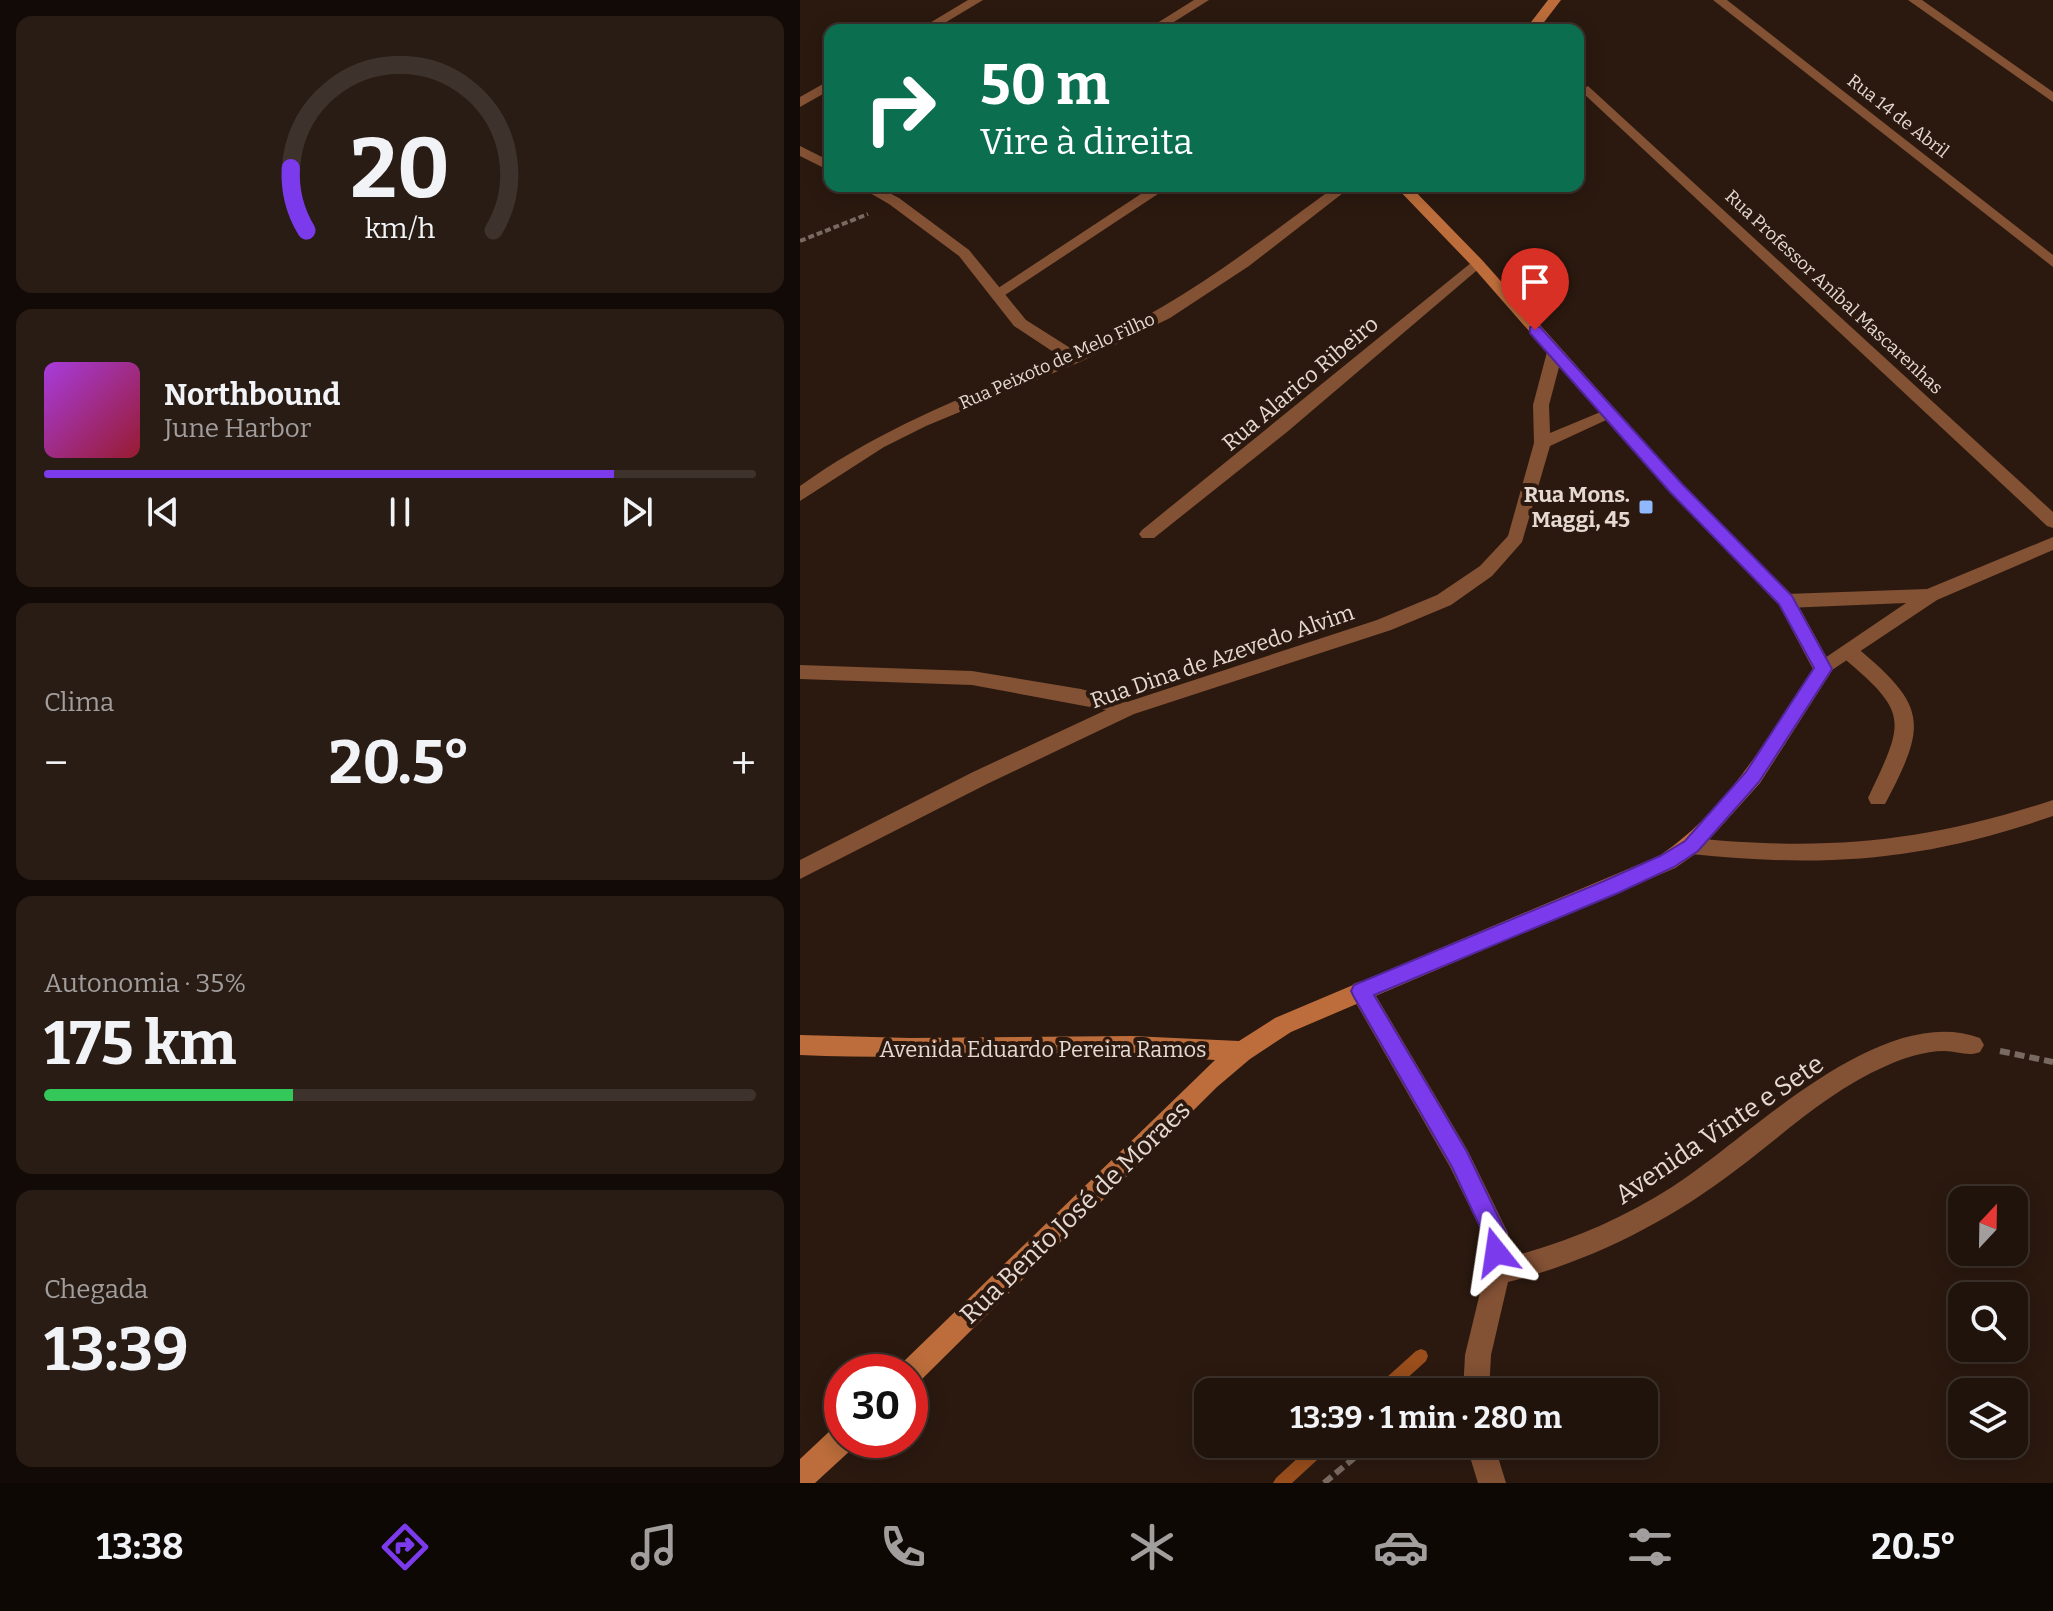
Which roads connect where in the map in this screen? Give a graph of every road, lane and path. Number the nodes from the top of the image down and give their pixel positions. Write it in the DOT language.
graph roads {
  1 [pos="977,0"];
  2 [pos="1203,0"];
  3 [pos="1555,0"];
  4 [pos="1719,0"];
  5 [pos="1914,0"];
  6 [pos="935,24"];
  7 [pos="1162,24"];
  8 [pos="1536,24"];
  9 [pos="824,88"];
  10 [pos="1588,90"];
  11 [pos="2053,98"];
  12 [pos="800,103"];
  13 [pos="800,150"];
  14 [pos="824,164"];
  15 [pos="880,192"];
  16 [pos="882,192"];
  17 [pos="1154,192"];
  18 [pos="1337,192"];
  19 [pos="1408,192"];
  20 [pos="800,241"];
  21 [pos="2053,262"];
  22 [pos="1477,263"];
  23 [pos="997,294"];
  24 [pos="1555,352"];
  25 [pos="1074,358"];
  26 [pos="1609,415"];
  27 [pos="1542,443"];
  28 [pos="800,495"];
  29 [pos="2053,522"];
  30 [pos="1148,534"];
  31 [pos="2053,543"];
  32 [pos="1930,595"];
  33 [pos="1786,601"];
  34 [pos="1848,651"];
  35 [pos="1823,669"];
  36 [pos="800,672"];
  37 [pos="1127,709"];
  38 [pos="1878,798"];
  39 [pos="2053,808"];
  40 [pos="1691,846"];
  41 [pos="800,870"];
  42 [pos="1361,991"];
  43 [pos="800,1045"];
  44 [pos="1972,1045"];
  45 [pos="1242,1052"];
  46 [pos="2053,1062"];
  47 [pos="1498,1272"];
  48 [pos="928,1355"];
  49 [pos="1477,1378"];
  50 [pos="824,1453"];
  51 [pos="1354,1458"];
  52 [pos="1482,1458"];
  53 [pos="805,1468"];
  54 [pos="1324,1483"];
  55 [pos="1492,1483"];
  1 -- 6 [label="street"];
  2 -- 7 [label="street"];
  3 -- 8 [label="street"];
  4 -- 21 [label="street, Rua 14 de Abril"];
  5 -- 11 [label="street"];
  9 -- 12 [label="street"];
  10 -- 29 [label="street, Rua Professor Aníbal Mascarenhas"];
  13 -- 14 [label="street"];
  15 -- 20 [label="path"];
  16 -- 23 [label="street"];
  17 -- 23 [label="street"];
  18 -- 25 [label="street, Rua Peixoto de Melo Filho"];
  19 -- 22 [label="street"];
  22 -- 24 [label="street"];
  22 -- 30 [label="street, Rua Alarico Ribeiro"];
  23 -- 25 [label="street"];
  24 -- 26 [label="street"];
  24 -- 27 [label="street, Rua Dina de Azevedo Alvim"];
  25 -- 28 [label="street, Rua Peixoto de Melo Filho"];
  26 -- 27 [label="street"];
  26 -- 33 [label="street"];
  27 -- 37 [label="street, Rua Dina de Azevedo Alvim"];
  31 -- 32 [label="street"];
  32 -- 33 [label="street"];
  32 -- 34 [label="street"];
  33 -- 35 [label="street"];
  34 -- 35 [label="street"];
  34 -- 38 [label="street"];
  35 -- 40 [label="street"];
  36 -- 37 [label="street"];
  37 -- 41 [label="street, Rua Dina de Azevedo Alvim"];
  39 -- 40 [label="street"];
  40 -- 42 [label="street"];
  42 -- 45 [label="street"];
  42 -- 47 [label="street"];
  43 -- 45 [label="street, Avenida Eduardo Pereira Ramos"];
  44 -- 46 [label="path"];
  44 -- 47 [label="street, Avenida Vinte e Sete"];
  45 -- 48 [label="street, Rua Bento José de Moraes"];
  47 -- 49 [label="street"];
  50 -- 53 [label="street"];
  51 -- 54 [label="path"];
  52 -- 55 [label="street"];
}
